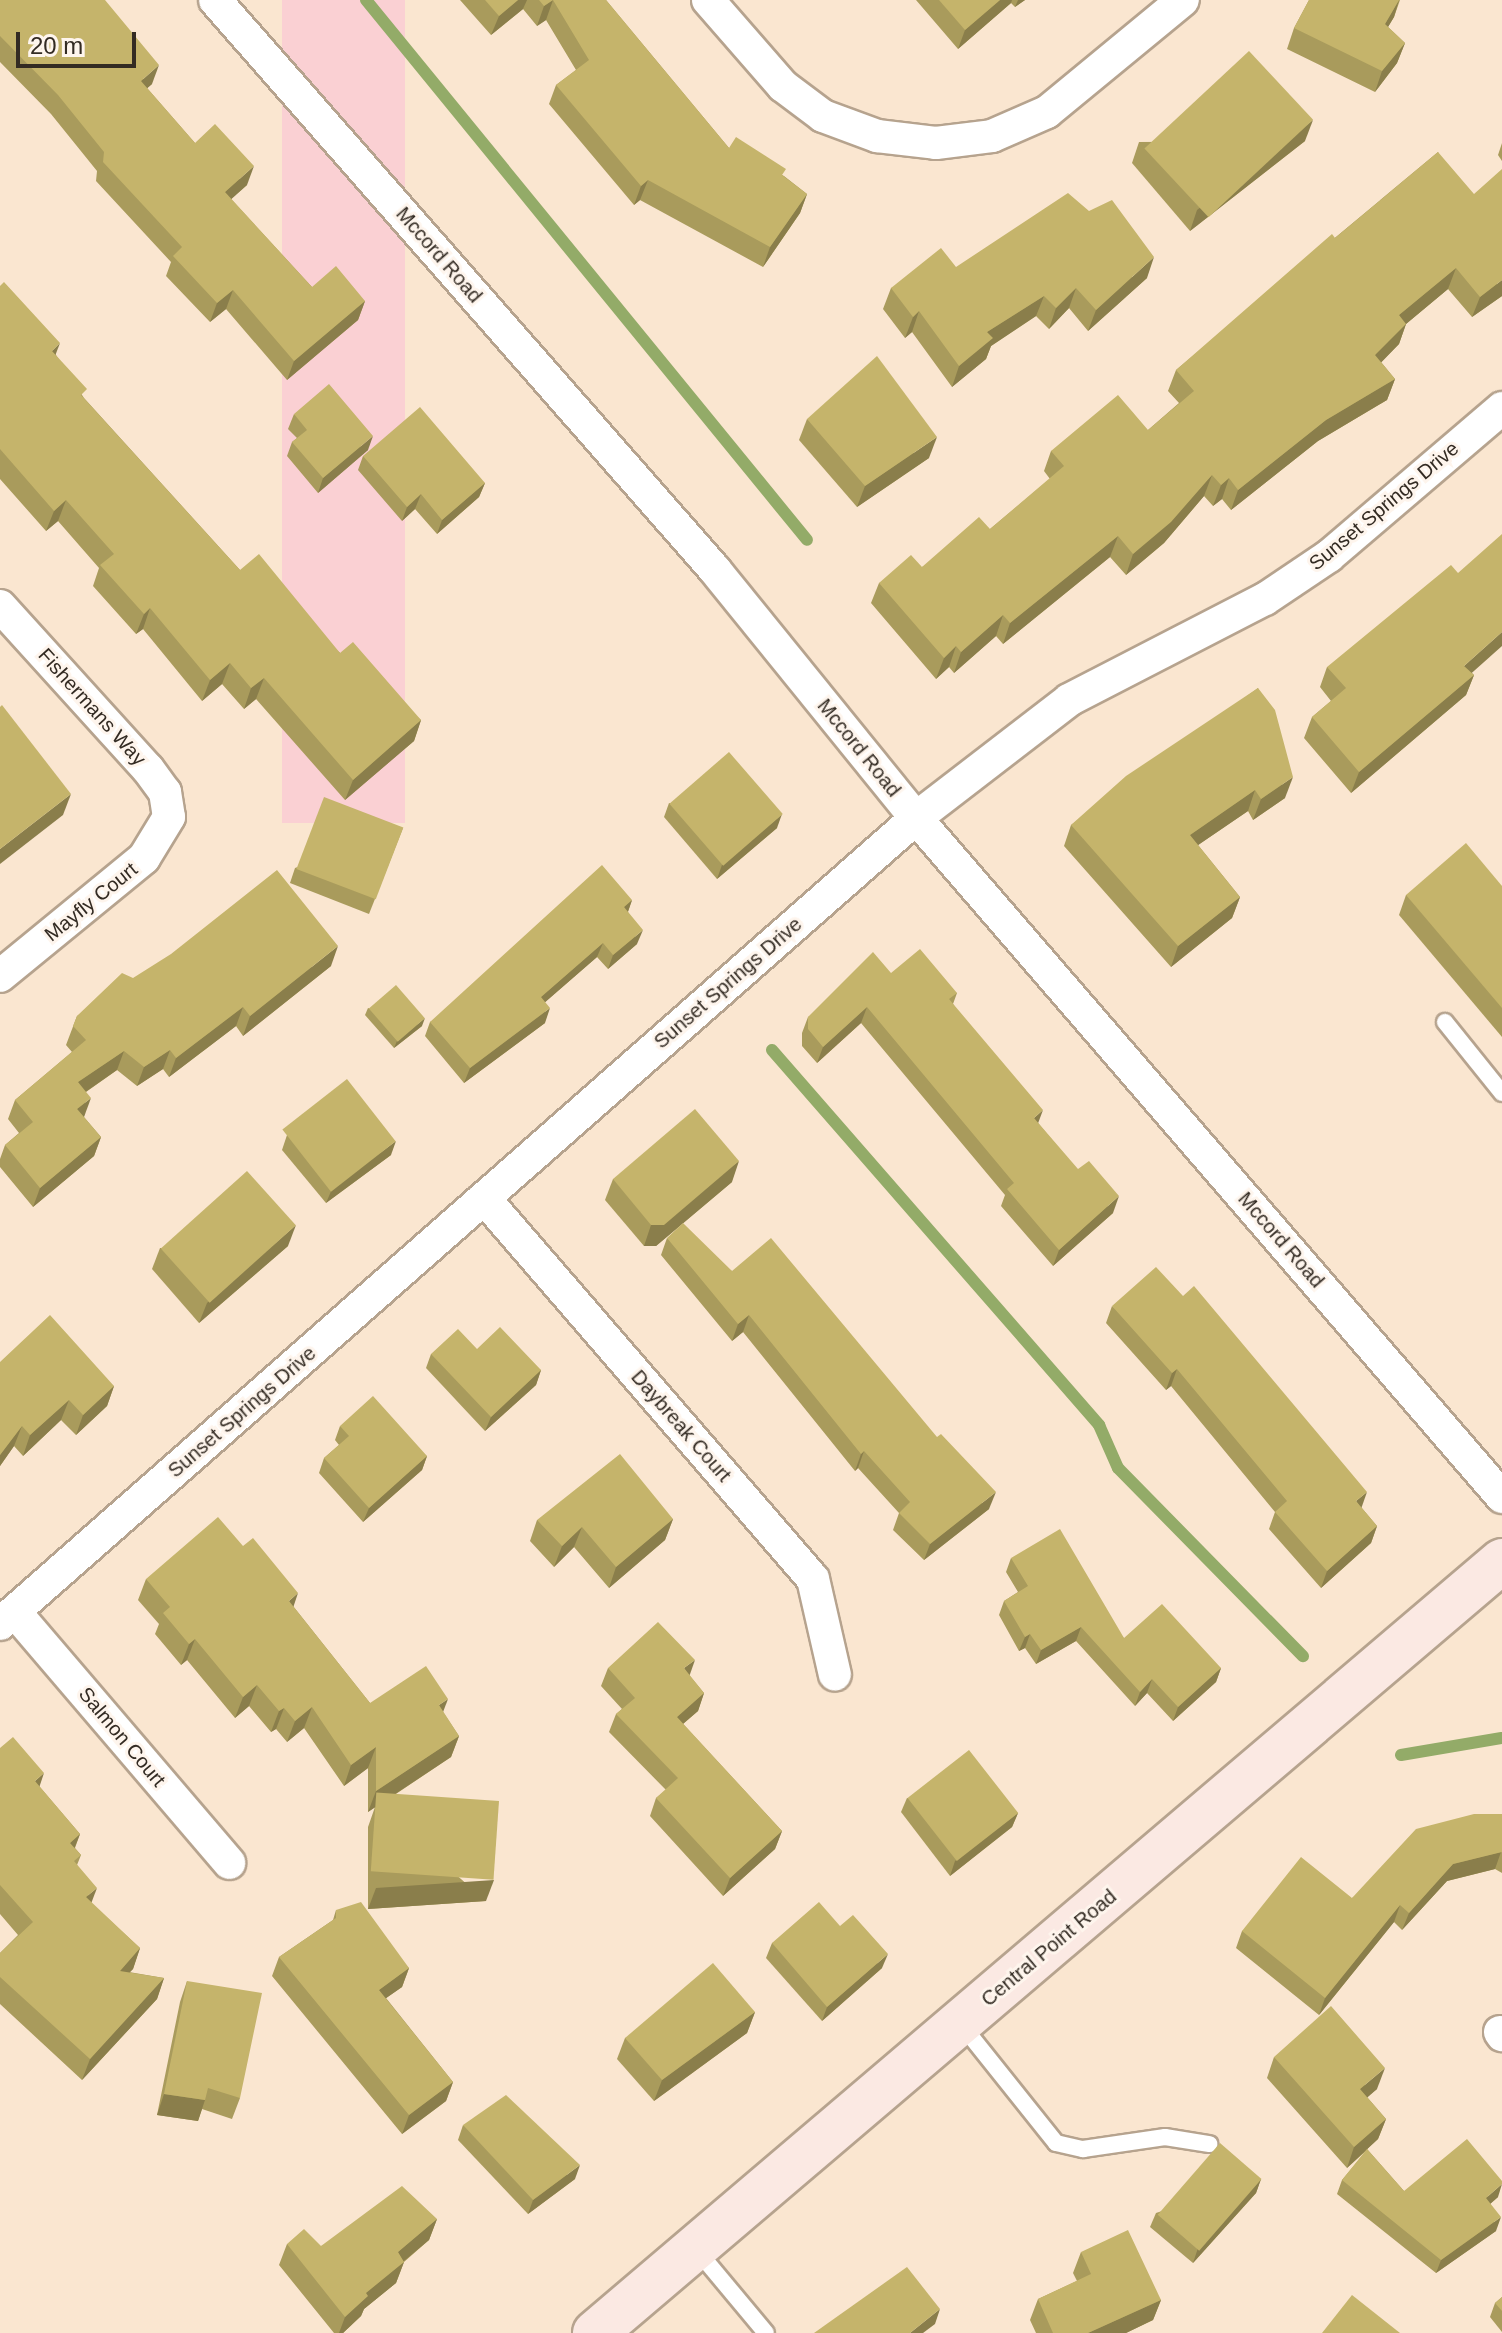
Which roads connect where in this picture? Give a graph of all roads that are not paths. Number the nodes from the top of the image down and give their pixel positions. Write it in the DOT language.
graph roads {
  1 [pos="215,0"];
  2 [pos="708,0"];
  3 [pos="1183,0"];
  4 [pos="1502,408"];
  5 [pos="0,606"];
  6 [pos="169,817"];
  7 [pos="916,818"];
  8 [pos="0,976"];
  9 [pos="1445,1022"];
  10 [pos="1502,1093"];
  11 [pos="484,1198"];
  12 [pos="1502,1497"];
  13 [pos="1502,1561"];
  14 [pos="7,1618"];
  15 [pos="835,1675"];
  16 [pos="229,1863"];
  17 [pos="961,2024"];
  18 [pos="1209,2144"];
  19 [pos="695,2248"];
  20 [pos="595,2333"];
  21 [pos="766,2333"];
  1 -- 7 [label="street, Mccord Road"];
  2 -- 3 [label="street"];
  4 -- 7 [label="street, Sunset Springs Drive"];
  5 -- 6 [label="street, Fishermans Way"];
  6 -- 8 [label="street, Mayfly Court"];
  7 -- 11 [label="street, Sunset Springs Drive"];
  7 -- 12 [label="street, Mccord Road"];
  9 -- 10 [label="lane"];
  11 -- 14 [label="street, Sunset Springs Drive"];
  11 -- 15 [label="street, Daybreak Court"];
  13 -- 17 [label="street, Central Point Road"];
  14 -- 16 [label="street, Salmon Court"];
  17 -- 18 [label="lane"];
  17 -- 19 [label="street, Central Point Road"];
  19 -- 20 [label="street, Central Point Road"];
  19 -- 21 [label="lane"];
}
